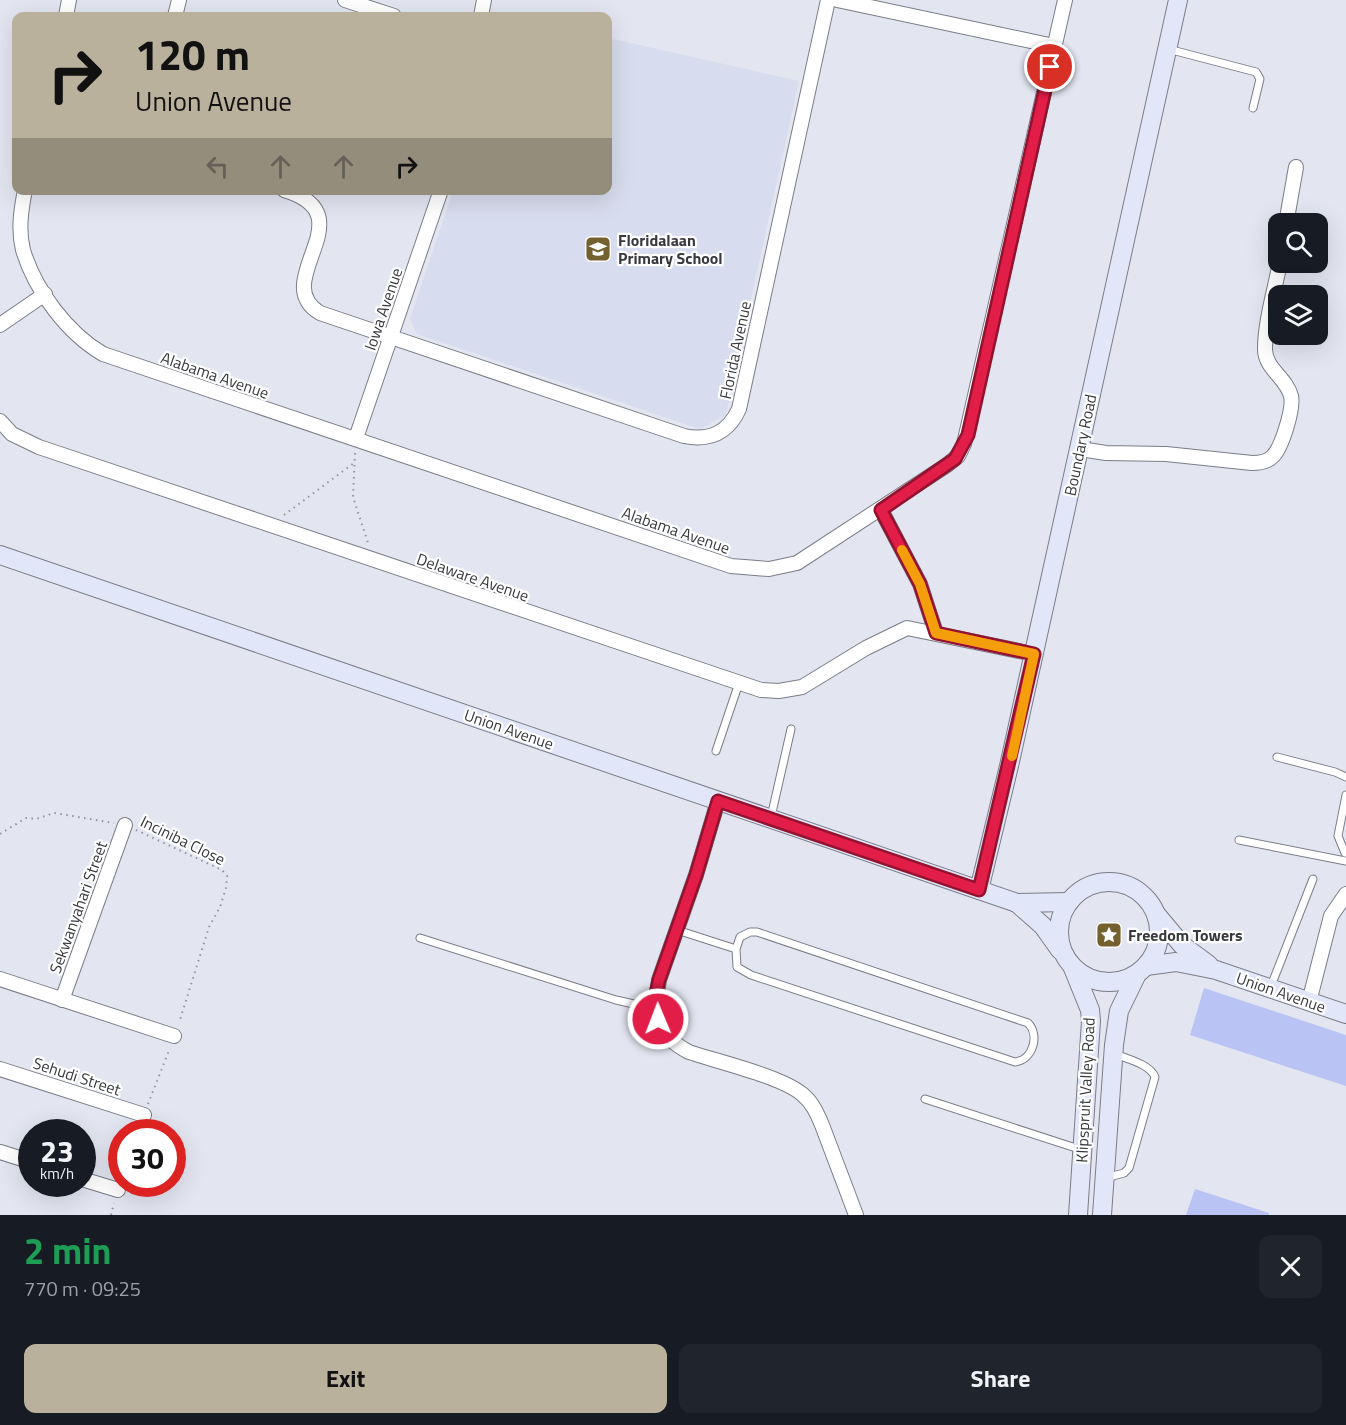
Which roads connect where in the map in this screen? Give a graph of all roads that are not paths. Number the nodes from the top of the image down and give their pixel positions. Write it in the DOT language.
graph roads {
  1 [pos="345,0"];
  2 [pos="828,0"];
  3 [pos="837,0"];
  4 [pos="1065,0"];
  5 [pos="1178,0"];
  6 [pos="381,12"];
  7 [pos="1054,46"];
  8 [pos="1168,49"];
  9 [pos="1253,108"];
  10 [pos="1296,167"];
  11 [pos="25,195"];
  12 [pos="295,195"];
  13 [pos="439,195"];
  14 [pos="1288,213"];
  15 [pos="1278,273"];
  16 [pos="45,294"];
  17 [pos="0,325"];
  18 [pos="390,338"];
  19 [pos="0,421"];
  20 [pos="356,438"];
  21 [pos="1080,448"];
  22 [pos="881,510"];
  23 [pos="0,555"];
  24 [pos="936,633"];
  25 [pos="1034,654"];
  26 [pos="739,683"];
  27 [pos="791,729"];
  28 [pos="716,751"];
  29 [pos="1277,757"];
  30 [pos="1346,777"];
  31 [pos="1346,795"];
  32 [pos="718,801"];
  33 [pos="771,819"];
  34 [pos="125,825"];
  35 [pos="1239,840"];
  36 [pos="1345,852"];
  37 [pos="1342,861"];
  38 [pos="1313,879"];
  39 [pos="979,890"];
  40 [pos="1346,894"];
  41 [pos="1069,902"];
  42 [pos="1017,903"];
  43 [pos="1155,912"];
  44 [pos="677,930"];
  45 [pos="420,938"];
  46 [pos="736,949"];
  47 [pos="1068,961"];
  48 [pos="1142,970"];
  49 [pos="1215,970"];
  50 [pos="0,979"];
  51 [pos="1270,988"];
  52 [pos="62,1000"];
  53 [pos="1309,1002"];
  54 [pos="656,1009"];
  55 [pos="1346,1014"];
  56 [pos="174,1036"];
  57 [pos="1114,1053"];
  58 [pos="0,1069"];
  59 [pos="925,1099"];
  60 [pos="144,1115"];
  61 [pos="1082,1150"];
  62 [pos="0,1152"];
  63 [pos="18,1158"];
  64 [pos="1105,1178"];
  65 [pos="856,1215"];
  66 [pos="1078,1215"];
  67 [pos="1102,1215"];
  1 -- 6 [label="street"];
  2 -- 18 [label="street, Florida Avenue"];
  3 -- 7 [label="street"];
  4 -- 7 [label="street, Alabama Avenue"];
  5 -- 8 [label="street, Boundary Road"];
  7 -- 22 [label="street, Alabama Avenue"];
  8 -- 9 [label="lane"];
  8 -- 21 [label="street, Boundary Road"];
  10 -- 14 [label="street"];
  11 -- 16 [label="street, Alabama Avenue"];
  12 -- 18 [label="street, Florida Avenue"];
  13 -- 18 [label="street, Iowa Avenue"];
  15 -- 21 [label="street"];
  16 -- 17 [label="street"];
  16 -- 20 [label="street, Alabama Avenue"];
  18 -- 20 [label="street, Iowa Avenue"];
  19 -- 26 [label="street, Delaware Avenue"];
  20 -- 22 [label="street, Alabama Avenue"];
  21 -- 25 [label="street, Boundary Road"];
  22 -- 24 [label="street"];
  23 -- 32 [label="street, Union Avenue"];
  24 -- 25 [label="street, Delaware Avenue"];
  24 -- 26 [label="street, Delaware Avenue"];
  25 -- 39 [label="street, Boundary Road"];
  26 -- 28 [label="lane"];
  27 -- 33 [label="lane"];
  29 -- 30 [label="lane"];
  31 -- 36 [label="lane"];
  32 -- 33 [label="street, Union Avenue"];
  32 -- 44 [label="street"];
  33 -- 39 [label="street, Union Avenue"];
  34 -- 52 [label="street, Sekwanyahari Street"];
  35 -- 37 [label="lane"];
  36 -- 37 [label="lane"];
  38 -- 51 [label="lane"];
  39 -- 42 [label="street, Union Avenue"];
  40 -- 53 [label="street"];
  41 -- 42 [label="street, Union Avenue"];
  41 -- 43 [label="street"];
  41 -- 47 [label="street"];
  42 -- 47 [label="street, Union Avenue"];
  43 -- 48 [label="street"];
  43 -- 49 [label="street, Union Avenue"];
  44 -- 46 [label="lane"];
  44 -- 54 [label="street"];
  45 -- 54 [label="lane"];
  46 -- 46 [label="lane"];
  47 -- 48 [label="street"];
  47 -- 61 [label="street, Klipspruit Valley Road"];
  48 -- 49 [label="street, Union Avenue"];
  48 -- 57 [label="street, Klipspruit Valley Road"];
  49 -- 51 [label="street, Union Avenue"];
  50 -- 52 [label="street"];
  51 -- 53 [label="street, Union Avenue"];
  52 -- 56 [label="street"];
  53 -- 55 [label="street, Union Avenue"];
  54 -- 65 [label="street"];
  57 -- 64 [label="street, Klipspruit Valley Road"];
  57 -- 64 [label="lane"];
  58 -- 60 [label="street, Sehudi Street"];
  59 -- 61 [label="lane"];
  61 -- 66 [label="street, Klipspruit Valley Road"];
  62 -- 63 [label="street"];
  64 -- 67 [label="street, Klipspruit Valley Road"];
}
